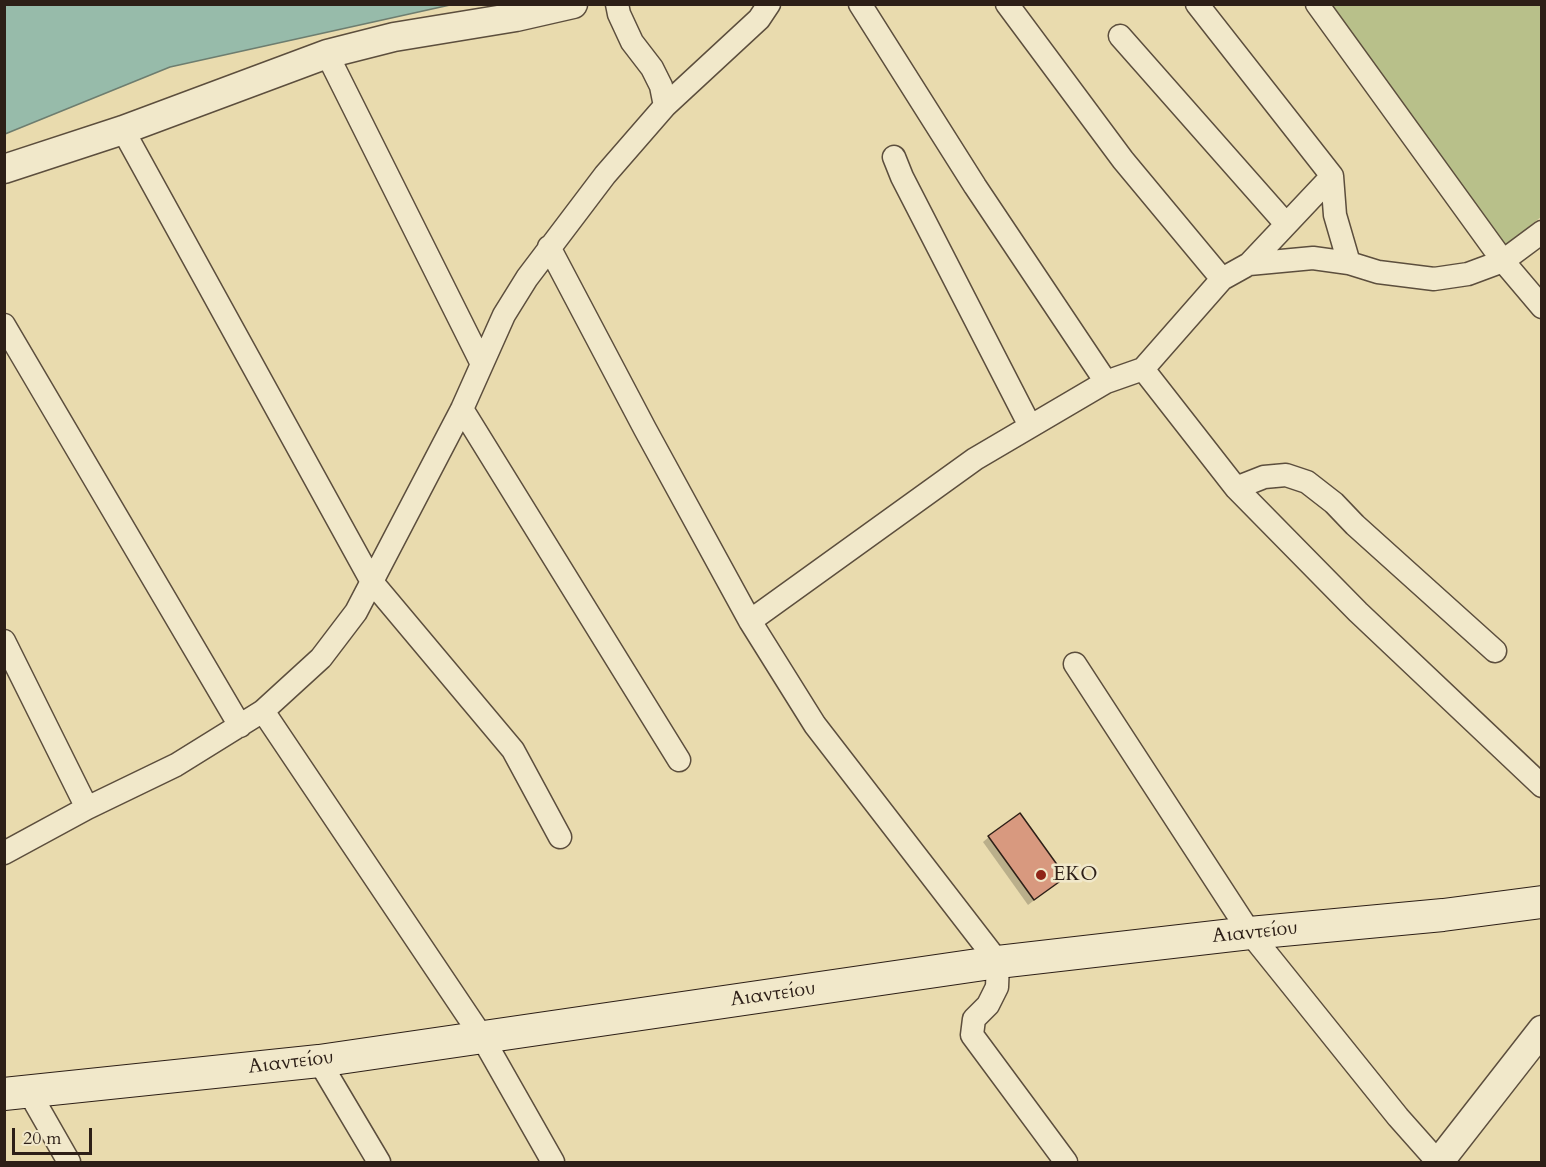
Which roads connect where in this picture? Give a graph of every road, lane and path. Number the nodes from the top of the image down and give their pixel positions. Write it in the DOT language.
graph roads {
  1 [pos="573,4"];
  2 [pos="617,4"];
  3 [pos="769,4"];
  4 [pos="860,4"];
  5 [pos="1006,4"];
  6 [pos="1197,4"];
  7 [pos="1317,4"];
  8 [pos="1120,36"];
  9 [pos="327,54"];
  10 [pos="665,106"];
  11 [pos="123,130"];
  12 [pos="894,157"];
  13 [pos="4,169"];
  14 [pos="1332,176"];
  15 [pos="1286,224"];
  16 [pos="1542,232"];
  17 [pos="549,247"];
  18 [pos="1503,261"];
  19 [pos="1349,263"];
  20 [pos="1249,264"];
  21 [pos="1222,279"];
  22 [pos="1542,307"];
  23 [pos="4,325"];
  24 [pos="482,364"];
  25 [pos="1143,369"];
  26 [pos="1106,382"];
  27 [pos="462,409"];
  28 [pos="1030,426"];
  29 [pos="1236,488"];
  30 [pos="372,582"];
  31 [pos="750,621"];
  32 [pos="4,641"];
  33 [pos="1495,651"];
  34 [pos="1075,664"];
  35 [pos="263,711"];
  36 [pos="240,726"];
  37 [pos="680,760"];
  38 [pos="1542,786"];
  39 [pos="87,808"];
  40 [pos="560,837"];
  41 [pos="4,853"];
  42 [pos="1542,902"];
  43 [pos="1250,933"];
  44 [pos="998,962"];
  45 [pos="1542,1030"];
  46 [pos="482,1037"];
  47 [pos="319,1061"];
  48 [pos="17,1093"];
  49 [pos="69,1162"];
  50 [pos="379,1162"];
  51 [pos="553,1162"];
  52 [pos="1066,1162"];
  53 [pos="1438,1162"];
  1 -- 9 [label="street"];
  2 -- 10 [label="street"];
  3 -- 10 [label="street"];
  4 -- 26 [label="street"];
  5 -- 21 [label="street"];
  6 -- 14 [label="street"];
  7 -- 18 [label="street"];
  8 -- 15 [label="street"];
  9 -- 11 [label="street"];
  9 -- 24 [label="street"];
  10 -- 17 [label="street"];
  11 -- 13 [label="street"];
  11 -- 30 [label="street"];
  12 -- 28 [label="street"];
  14 -- 15 [label="street"];
  14 -- 19 [label="street"];
  15 -- 20 [label="street"];
  16 -- 18 [label="street"];
  17 -- 24 [label="street"];
  17 -- 31 [label="street"];
  18 -- 19 [label="street"];
  18 -- 22 [label="street"];
  19 -- 20 [label="street"];
  20 -- 21 [label="street"];
  21 -- 25 [label="street"];
  23 -- 36 [label="street"];
  24 -- 27 [label="street"];
  25 -- 26 [label="street"];
  25 -- 29 [label="street"];
  26 -- 28 [label="street"];
  27 -- 30 [label="street"];
  27 -- 37 [label="street"];
  28 -- 31 [label="street"];
  29 -- 33 [label="street"];
  29 -- 38 [label="street"];
  30 -- 35 [label="street"];
  30 -- 40 [label="street"];
  31 -- 44 [label="street"];
  32 -- 39 [label="street"];
  34 -- 43 [label="street"];
  35 -- 36 [label="street"];
  35 -- 46 [label="street"];
  36 -- 39 [label="street"];
  39 -- 41 [label="street"];
  42 -- 43 [label="main road, Αιαντείου"];
  43 -- 44 [label="main road, Αιαντείου"];
  43 -- 53 [label="street"];
  44 -- 46 [label="main road, Αιαντείου"];
  44 -- 52 [label="street"];
  45 -- 53 [label="street"];
  46 -- 47 [label="main road, Αιαντείου"];
  46 -- 51 [label="street"];
  47 -- 48 [label="main road, Αιαντείου"];
  47 -- 50 [label="street"];
  48 -- 49 [label="street"];
}
